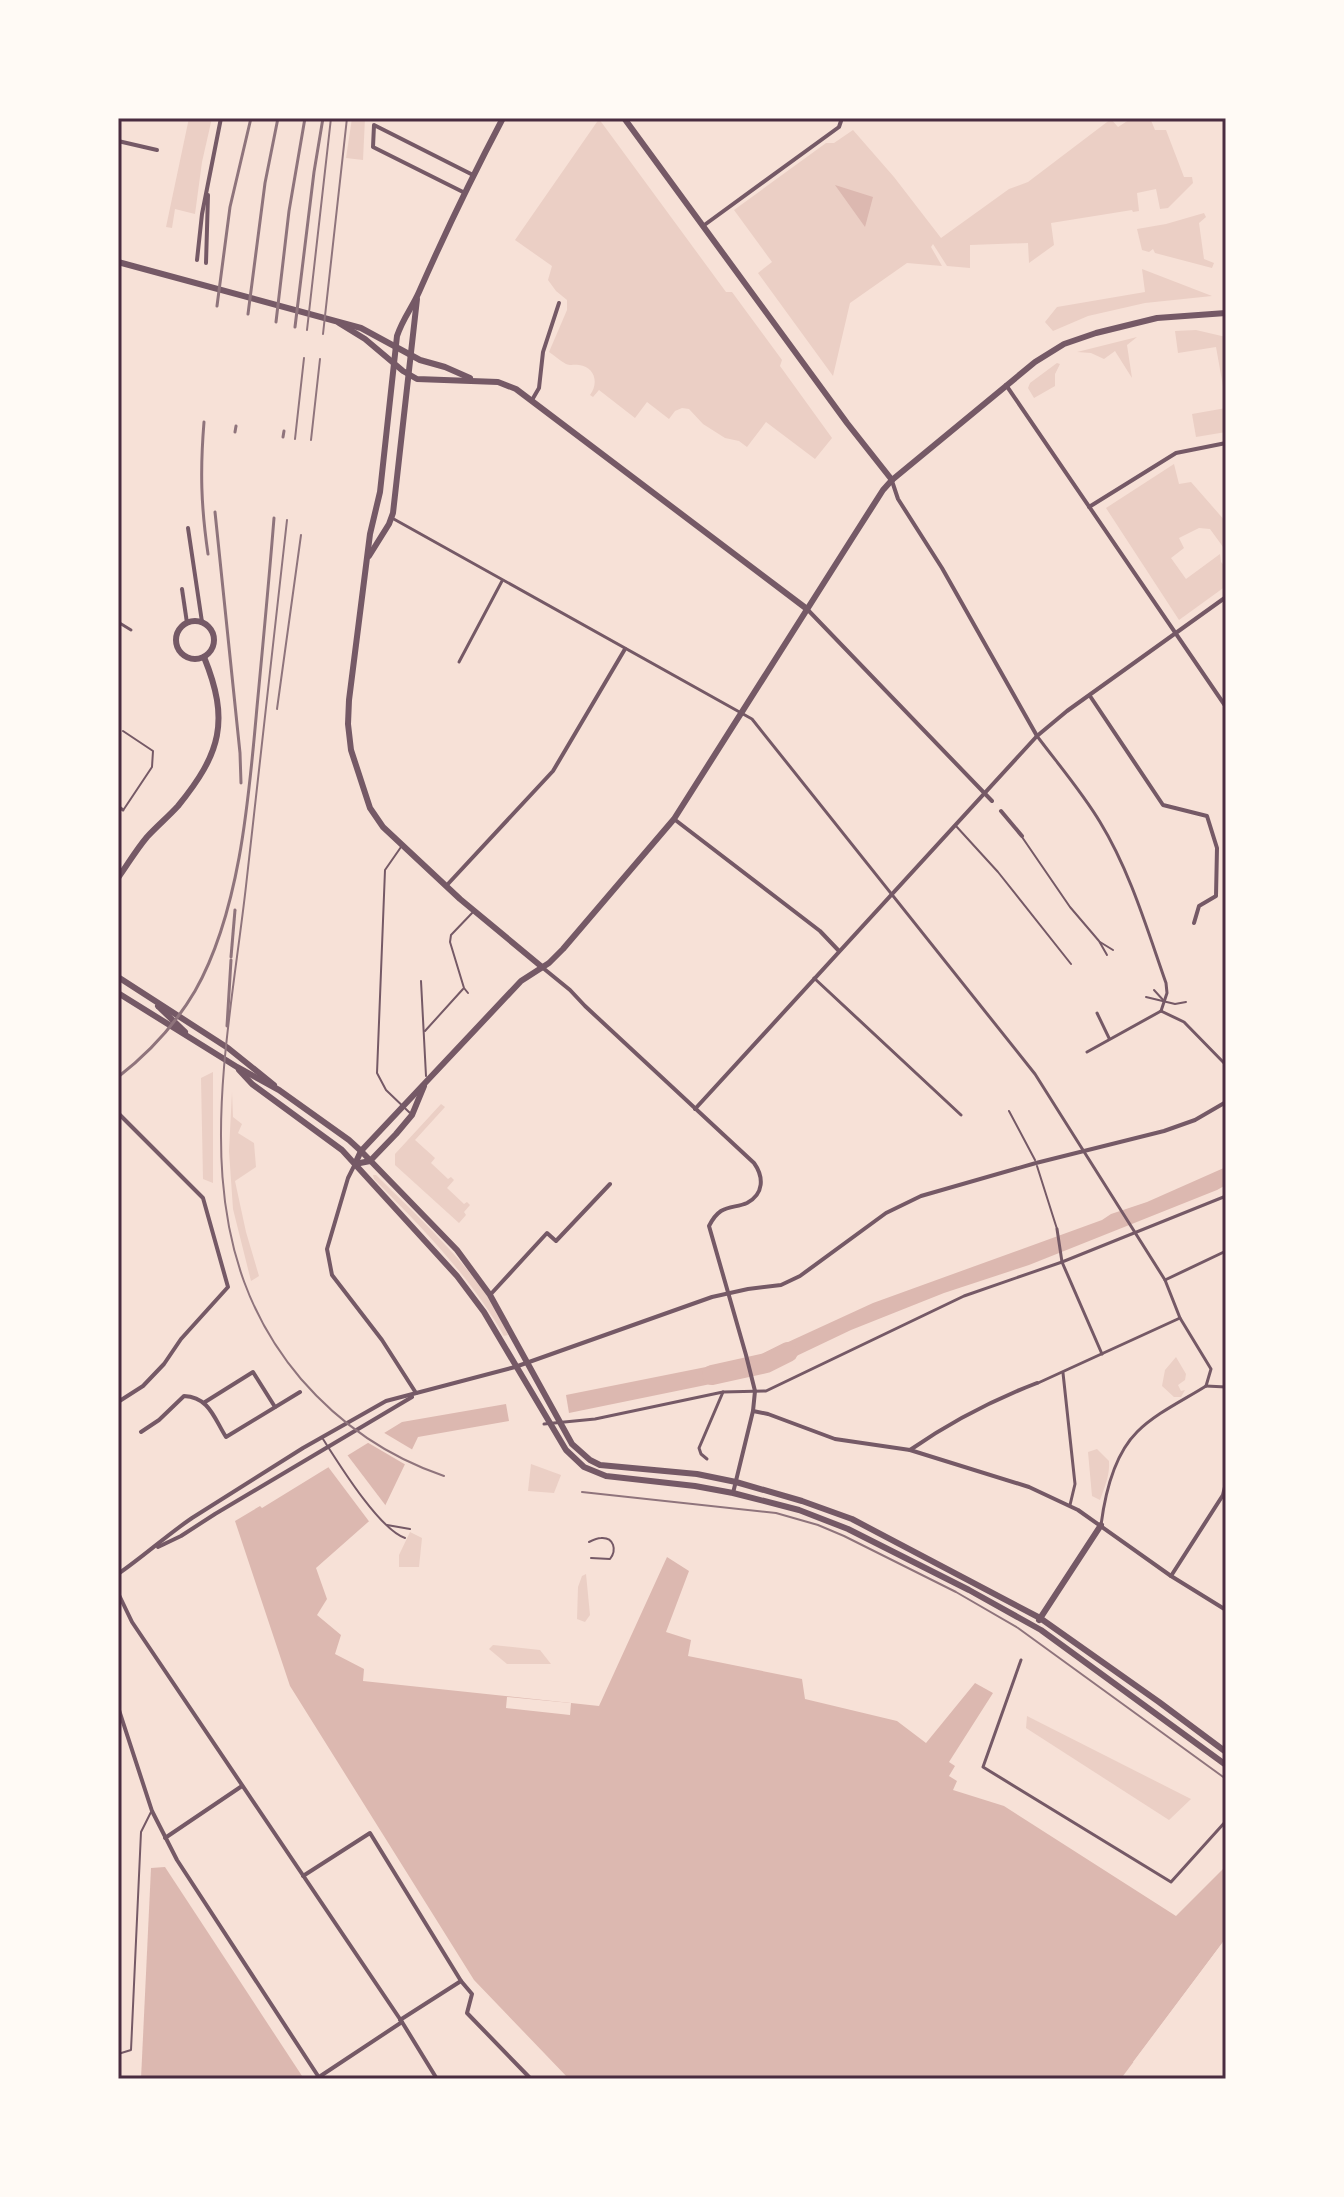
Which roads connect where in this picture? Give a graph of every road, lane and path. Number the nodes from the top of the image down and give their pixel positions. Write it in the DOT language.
graph roads {
  1 [pos="221,118"];
  2 [pos="376,118"];
  3 [pos="503,118"];
  4 [pos="624,118"];
  5 [pos="842,120"];
  6 [pos="374,125"];
  7 [pos="118,141"];
  8 [pos="157,150"];
  9 [pos="473,175"];
  10 [pos="208,185"];
  11 [pos="465,193"];
  12 [pos="703,226"];
  13 [pos="197,260"];
  14 [pos="118,262"];
  15 [pos="206,263"];
  16 [pos="418,296"];
  17 [pos="559,303"];
  18 [pos="1226,315"];
  19 [pos="339,323"];
  20 [pos="395,347"];
  21 [pos="412,356"];
  22 [pos="393,363"];
  23 [pos="409,376"];
  24 [pos="473,380"];
  25 [pos="1006,385"];
  26 [pos="532,400"];
  27 [pos="1226,443"];
  28 [pos="892,480"];
  29 [pos="1089,507"];
  30 [pos="392,518"];
  31 [pos="188,528"];
  32 [pos="367,559"];
  33 [pos="503,579"];
  34 [pos="182,589"];
  35 [pos="1226,597"];
  36 [pos="807,609"];
  37 [pos="118,622"];
  38 [pos="202,622"];
  39 [pos="187,623"];
  40 [pos="131,630"];
  41 [pos="1176,633"];
  42 [pos="625,649"];
  43 [pos="204,657"];
  44 [pos="459,662"];
  45 [pos="1090,696"];
  46 [pos="1226,707"];
  47 [pos="741,712"];
  48 [pos="123,731"];
  49 [pos="1037,736"];
  50 [pos="985,793"];
  51 [pos="992,801"];
  52 [pos="118,806"];
  53 [pos="123,810"];
  54 [pos="1001,811"];
  55 [pos="674,819"];
  56 [pos="955,825"];
  57 [pos="1022,836"];
  58 [pos="402,846"];
  59 [pos="118,878"];
  60 [pos="446,886"];
  61 [pos="891,894"];
  62 [pos="474,911"];
  63 [pos="1194,923"];
  64 [pos="1099,941"];
  65 [pos="1113,950"];
  66 [pos="839,951"];
  67 [pos="1107,955"];
  68 [pos="1071,964"];
  69 [pos="542,967"];
  70 [pos="118,977"];
  71 [pos="814,978"];
  72 [pos="421,981"];
  73 [pos="464,988"];
  74 [pos="1154,990"];
  75 [pos="118,993"];
  76 [pos="468,993"];
  77 [pos="1146,997"];
  78 [pos="154,1001"];
  79 [pos="1165,1002"];
  80 [pos="1186,1002"];
  81 [pos="1161,1011"];
  82 [pos="1097,1013"];
  83 [pos="424,1032"];
  84 [pos="187,1035"];
  85 [pos="1110,1038"];
  86 [pos="1087,1052"];
  87 [pos="1226,1065"];
  88 [pos="237,1067"];
  89 [pos="427,1081"];
  90 [pos="279,1090"];
  91 [pos="1226,1102"];
  92 [pos="402,1106"];
  93 [pos="695,1109"];
  94 [pos="1009,1111"];
  95 [pos="118,1113"];
  96 [pos="412,1115"];
  97 [pos="961,1115"];
  98 [pos="361,1151"];
  99 [pos="370,1161"];
  100 [pos="1036,1163"];
  101 [pos="355,1164"];
  102 [pos="610,1184"];
  103 [pos="1226,1196"];
  104 [pos="1057,1229"];
  105 [pos="1226,1251"];
  106 [pos="1062,1259"];
  107 [pos="1165,1280"];
  108 [pos="727,1293"];
  109 [pos="490,1295"];
  110 [pos="1180,1318"];
  111 [pos="1102,1354"];
  112 [pos="528,1362"];
  113 [pos="515,1367"];
  114 [pos="1063,1373"];
  115 [pos="1037,1383"];
  116 [pos="1206,1386"];
  117 [pos="1226,1387"];
  118 [pos="755,1391"];
  119 [pos="300,1392"];
  120 [pos="723,1392"];
  121 [pos="416,1394"];
  122 [pos="118,1402"];
  123 [pos="205,1402"];
  124 [pos="275,1407"];
  125 [pos="753,1411"];
  126 [pos="559,1421"];
  127 [pos="547,1424"];
  128 [pos="141,1432"];
  129 [pos="322,1438"];
  130 [pos="328,1447"];
  131 [pos="910,1450"];
  132 [pos="707,1459"];
  133 [pos="736,1482"];
  134 [pos="1226,1483"];
  135 [pos="733,1493"];
  136 [pos="1070,1505"];
  137 [pos="386,1525"];
  138 [pos="1101,1525"];
  139 [pos="410,1529"];
  140 [pos="405,1538"];
  141 [pos="589,1542"];
  142 [pos="152,1550"];
  143 [pos="591,1558"];
  144 [pos="118,1574"];
  145 [pos="1171,1576"];
  146 [pos="118,1593"];
  147 [pos="1226,1610"];
  148 [pos="1040,1618"];
  149 [pos="1035,1627"];
  150 [pos="1021,1660"];
  151 [pos="118,1707"];
  152 [pos="1226,1752"];
  153 [pos="1226,1765"];
  154 [pos="242,1786"];
  155 [pos="152,1811"];
  156 [pos="1226,1821"];
  157 [pos="165,1838"];
  158 [pos="303,1876"];
  159 [pos="461,1981"];
  160 [pos="401,2021"];
  161 [pos="118,2054"];
  162 [pos="320,2078"];
  163 [pos="437,2079"];
  164 [pos="531,2079"];
  1 -- 10 [label="street"];
  2 -- 6 [label="street"];
  3 -- 9 [label="street"];
  4 -- 12 [label="street"];
  5 -- 12 [label="street"];
  6 -- 9 [label="street"];
  6 -- 11 [label="street"];
  7 -- 8 [label="street"];
  9 -- 11 [label="street"];
  10 -- 13 [label="street"];
  10 -- 15 [label="street"];
  11 -- 16 [label="street"];
  12 -- 28 [label="street"];
  14 -- 19 [label="street"];
  16 -- 20 [label="street"];
  16 -- 21 [label="street"];
  17 -- 26 [label="street"];
  18 -- 25 [label="street"];
  19 -- 20 [label="street"];
  19 -- 22 [label="street"];
  20 -- 21 [label="street"];
  20 -- 22 [label="street"];
  21 -- 23 [label="street"];
  21 -- 24 [label="street"];
  22 -- 23 [label="street"];
  22 -- 32 [label="street"];
  23 -- 24 [label="street"];
  23 -- 30 [label="street"];
  24 -- 26 [label="street"];
  25 -- 28 [label="street"];
  25 -- 29 [label="street"];
  26 -- 36 [label="street"];
  27 -- 29 [label="street"];
  28 -- 36 [label="street"];
  28 -- 49 [label="street"];
  29 -- 41 [label="street"];
  30 -- 32 [label="street"];
  30 -- 33 [label="street"];
  31 -- 38 [label="street"];
  32 -- 58 [label="street"];
  33 -- 42 [label="street"];
  33 -- 44 [label="street"];
  34 -- 39 [label="street"];
  35 -- 41 [label="street"];
  36 -- 47 [label="street"];
  36 -- 50 [label="street"];
  37 -- 40 [label="street"];
  38 -- 39 [label="street"];
  38 -- 43 [label="street"];
  39 -- 43 [label="street"];
  41 -- 45 [label="street"];
  41 -- 46 [label="street"];
  42 -- 47 [label="street"];
  42 -- 60 [label="street"];
  43 -- 59 [label="street"];
  45 -- 49 [label="street"];
  45 -- 63 [label="street"];
  47 -- 55 [label="street"];
  47 -- 61 [label="street"];
  48 -- 53 [label="lane"];
  49 -- 50 [label="street"];
  49 -- 79 [label="street"];
  50 -- 51 [label="street"];
  50 -- 56 [label="street"];
  52 -- 53 [label="street"];
  54 -- 57 [label="street"];
  55 -- 66 [label="street"];
  55 -- 69 [label="street"];
  56 -- 61 [label="street"];
  56 -- 68 [label="lane"];
  57 -- 64 [label="lane"];
  58 -- 60 [label="street"];
  58 -- 92 [label="lane"];
  60 -- 62 [label="street"];
  61 -- 66 [label="street"];
  61 -- 107 [label="street"];
  62 -- 69 [label="street"];
  62 -- 73 [label="lane"];
  64 -- 65 [label="lane"];
  64 -- 67 [label="lane"];
  66 -- 71 [label="street"];
  69 -- 89 [label="street"];
  69 -- 93 [label="street"];
  70 -- 78 [label="street"];
  71 -- 93 [label="street"];
  71 -- 97 [label="street"];
  72 -- 83 [label="lane"];
  73 -- 76 [label="lane"];
  73 -- 83 [label="lane"];
  74 -- 79 [label="lane"];
  75 -- 84 [label="street"];
  77 -- 79 [label="lane"];
  78 -- 84 [label="street"];
  78 -- 90 [label="street"];
  79 -- 80 [label="lane"];
  79 -- 81 [label="street"];
  81 -- 85 [label="street"];
  81 -- 87 [label="street"];
  82 -- 85 [label="street"];
  83 -- 89 [label="lane"];
  84 -- 88 [label="street"];
  85 -- 86 [label="street"];
  88 -- 90 [label="street"];
  88 -- 101 [label="street"];
  89 -- 92 [label="street"];
  89 -- 96 [label="street"];
  90 -- 98 [label="street"];
  91 -- 100 [label="street"];
  92 -- 96 [label="lane"];
  92 -- 98 [label="street"];
  93 -- 108 [label="street"];
  94 -- 100 [label="lane"];
  95 -- 122 [label="street"];
  96 -- 99 [label="street"];
  98 -- 99 [label="street"];
  98 -- 101 [label="street"];
  99 -- 101 [label="street"];
  99 -- 109 [label="street"];
  100 -- 104 [label="lane"];
  100 -- 108 [label="street"];
  101 -- 113 [label="street"];
  101 -- 121 [label="street"];
  102 -- 109 [label="street"];
  103 -- 106 [label="street"];
  104 -- 106 [label="street"];
  105 -- 107 [label="street"];
  106 -- 111 [label="street"];
  106 -- 118 [label="street"];
  107 -- 110 [label="street"];
  108 -- 112 [label="street"];
  108 -- 118 [label="street"];
  109 -- 112 [label="street"];
  110 -- 111 [label="street"];
  110 -- 116 [label="street"];
  111 -- 114 [label="street"];
  112 -- 113 [label="street"];
  112 -- 126 [label="street"];
  113 -- 121 [label="street"];
  113 -- 127 [label="street"];
  114 -- 115 [label="street"];
  114 -- 136 [label="street"];
  115 -- 131 [label="street"];
  116 -- 117 [label="street"];
  116 -- 138 [label="street"];
  118 -- 120 [label="street"];
  118 -- 125 [label="street"];
  119 -- 124 [label="street"];
  120 -- 126 [label="street"];
  120 -- 132 [label="street"];
  121 -- 129 [label="street"];
  121 -- 130 [label="street"];
  123 -- 124 [label="street"];
  123 -- 124 [label="street"];
  123 -- 128 [label="street"];
  125 -- 131 [label="street"];
  125 -- 133 [label="street"];
  126 -- 127 [label="street"];
  126 -- 133 [label="street"];
  127 -- 135 [label="street"];
  129 -- 130 [label="lane"];
  129 -- 142 [label="street"];
  130 -- 137 [label="lane"];
  130 -- 142 [label="street"];
  131 -- 136 [label="street"];
  133 -- 135 [label="street"];
  133 -- 148 [label="street"];
  134 -- 145 [label="street"];
  135 -- 149 [label="street"];
  136 -- 138 [label="street"];
  137 -- 139 [label="lane"];
  137 -- 140 [label="lane"];
  138 -- 145 [label="street"];
  138 -- 148 [label="street"];
  141 -- 143 [label="lane"];
  142 -- 144 [label="street"];
  145 -- 147 [label="street"];
  146 -- 154 [label="street"];
  148 -- 149 [label="street"];
  148 -- 152 [label="street"];
  149 -- 153 [label="street"];
  150 -- 156 [label="street"];
  151 -- 155 [label="street"];
  154 -- 157 [label="street"];
  154 -- 158 [label="street"];
  155 -- 157 [label="street"];
  155 -- 161 [label="lane"];
  157 -- 162 [label="street"];
  158 -- 159 [label="street"];
  158 -- 160 [label="street"];
  159 -- 160 [label="street"];
  159 -- 164 [label="street"];
  160 -- 162 [label="street"];
  160 -- 163 [label="street"];
}
